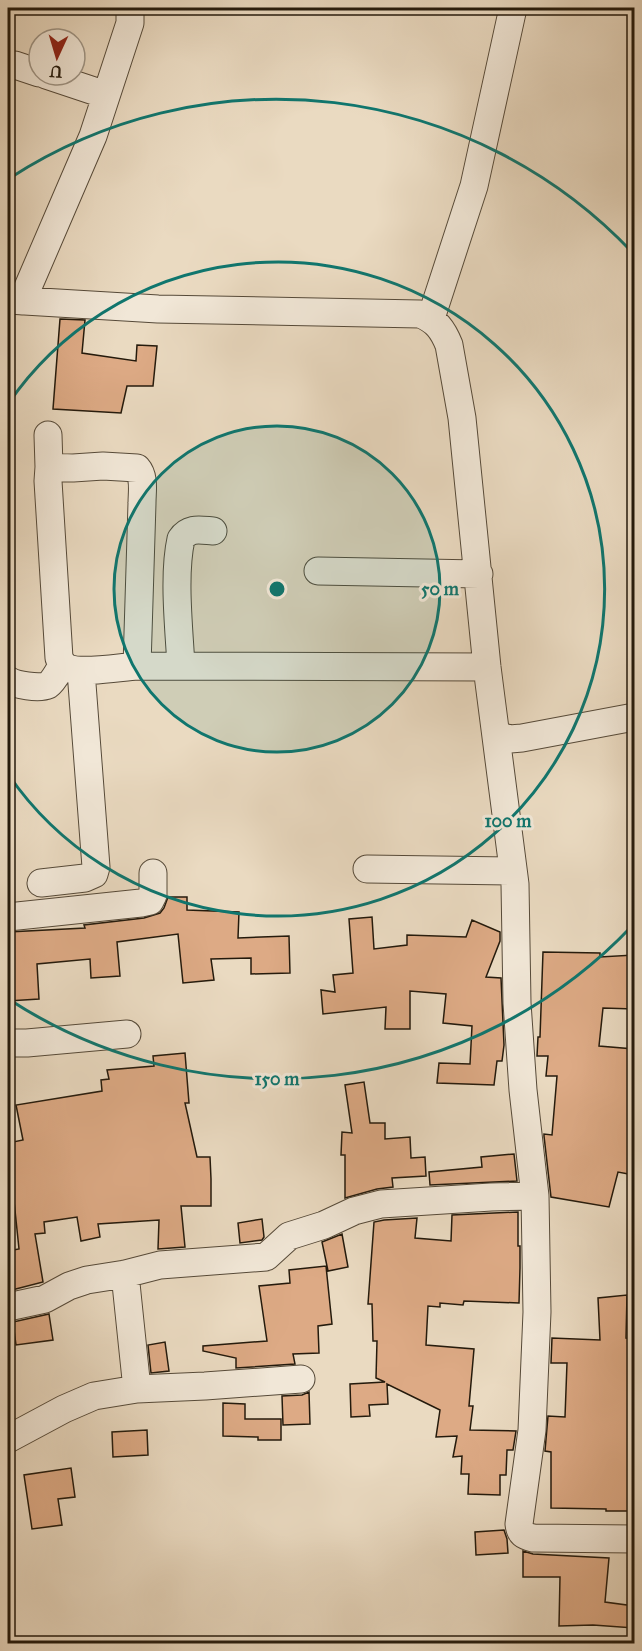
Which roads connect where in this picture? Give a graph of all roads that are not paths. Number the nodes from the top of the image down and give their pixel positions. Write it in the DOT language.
graph roads {
  1 [pos="130,8"];
  2 [pos="513,8"];
  3 [pos="82,87"];
  4 [pos="106,95"];
  5 [pos="15,301"];
  6 [pos="431,318"];
  7 [pos="48,435"];
  8 [pos="49,467"];
  9 [pos="213,531"];
  10 [pos="318,571"];
  11 [pos="479,574"];
  12 [pos="137,666"];
  13 [pos="180,666"];
  14 [pos="72,667"];
  15 [pos="488,667"];
  16 [pos="8,681"];
  17 [pos="634,717"];
  18 [pos="496,735"];
  19 [pos="367,869"];
  20 [pos="513,871"];
  21 [pos="153,873"];
  22 [pos="41,883"];
  23 [pos="8,917"];
  24 [pos="127,1034"];
  25 [pos="8,1042"];
  26 [pos="535,1196"];
  27 [pos="124,1274"];
  28 [pos="8,1307"];
  29 [pos="301,1379"];
  30 [pos="137,1389"];
  31 [pos="8,1439"];
  32 [pos="634,1539"];
  1 -- 4 [label="street"];
  2 -- 6 [label="street"];
  3 -- 4 [label="street"];
  4 -- 5 [label="street"];
  5 -- 6 [label="street"];
  6 -- 11 [label="street"];
  7 -- 8 [label="street"];
  8 -- 12 [label="street"];
  8 -- 14 [label="street"];
  9 -- 13 [label="street"];
  10 -- 11 [label="street"];
  11 -- 15 [label="street"];
  12 -- 13 [label="street"];
  12 -- 14 [label="street"];
  13 -- 15 [label="street"];
  14 -- 16 [label="street"];
  14 -- 22 [label="street"];
  15 -- 18 [label="street"];
  17 -- 18 [label="street"];
  18 -- 20 [label="street"];
  19 -- 20 [label="street"];
  20 -- 26 [label="street"];
  21 -- 23 [label="street"];
  24 -- 25 [label="street"];
  26 -- 27 [label="street"];
  26 -- 32 [label="street"];
  27 -- 28 [label="street"];
  27 -- 30 [label="street"];
  29 -- 30 [label="street"];
  30 -- 31 [label="street"];
}
